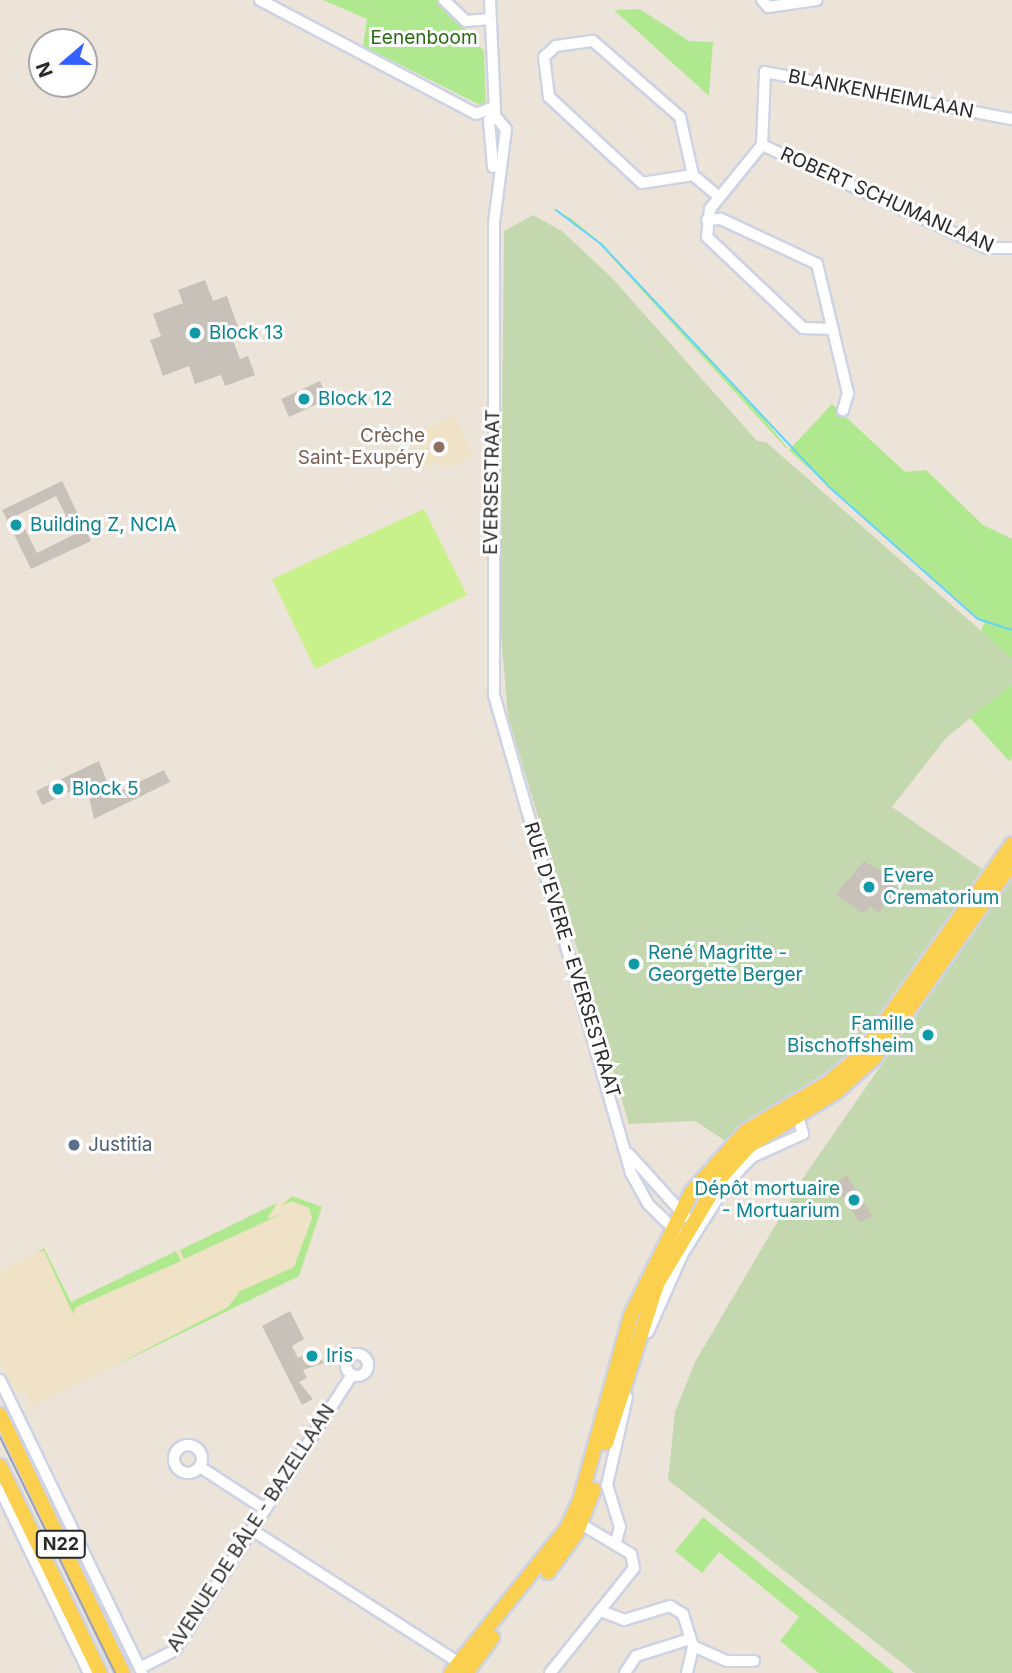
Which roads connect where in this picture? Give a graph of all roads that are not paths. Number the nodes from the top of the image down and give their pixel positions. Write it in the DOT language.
graph roads {
  1 [pos="260,0"];
  2 [pos="444,0"];
  3 [pos="490,0"];
  4 [pos="817,0"];
  5 [pos="765,4"];
  6 [pos="490,19"];
  7 [pos="493,114"];
  8 [pos="1012,119"];
  9 [pos="762,145"];
  10 [pos="693,175"];
  11 [pos="496,188"];
  12 [pos="718,196"];
  13 [pos="707,220"];
  14 [pos="1012,248"];
  15 [pos="833,329"];
  16 [pos="843,410"];
  17 [pos="515,774"];
  18 [pos="1012,844"];
  19 [pos="1012,863"];
  20 [pos="796,1109"];
  21 [pos="625,1147"];
  22 [pos="690,1221"];
  23 [pos="677,1233"];
  24 [pos="352,1375"];
  25 [pos="0,1380"];
  26 [pos="0,1415"];
  27 [pos="0,1466"];
  28 [pos="200,1467"];
  29 [pos="0,1489"];
  30 [pos="265,1509"];
  31 [pos="576,1521"];
  32 [pos="252,1530"];
  33 [pos="616,1542"];
  34 [pos="601,1611"];
  35 [pos="691,1642"];
  36 [pos="727,1661"];
  37 [pos="754,1661"];
  38 [pos="141,1670"];
  39 [pos="459,1671"];
  40 [pos="551,1672"];
  41 [pos="89,1673"];
  42 [pos="100,1673"];
  43 [pos="123,1673"];
  44 [pos="625,1673"];
  45 [pos="687,1673"];
  46 [pos="731,1673"];
  1 -- 7 [label="street"];
  2 -- 6 [label="street"];
  3 -- 6 [label="street, EVERSESTRAAT"];
  4 -- 5 [label="street"];
  6 -- 7 [label="street, EVERSESTRAAT"];
  7 -- 11 [label="street, EVERSESTRAAT"];
  7 -- 11 [label="street, EVERSESTRAAT"];
  8 -- 9 [label="street, BLANKENHEIMLAAN"];
  9 -- 12 [label="street"];
  9 -- 14 [label="street, ROBERT SCHUMANLAAN"];
  10 -- 10 [label="street"];
  10 -- 12 [label="street"];
  11 -- 17 [label="street, EVERSESTRAAT"];
  12 -- 13 [label="street"];
  13 -- 15 [label="street"];
  13 -- 15 [label="street"];
  15 -- 16 [label="street"];
  17 -- 21 [label="street, RUE D'EVERE - EVERSESTRAAT"];
  18 -- 20 [label="main road"];
  19 -- 20 [label="main road"];
  20 -- 22 [label="main road"];
  20 -- 22 [label="street"];
  21 -- 22 [label="street, RUE D'EVERE - EVERSESTRAAT"];
  21 -- 23 [label="street, RUE D'EVERE - EVERSESTRAAT"];
  22 -- 23 [label="main road"];
  22 -- 33 [label="street"];
  23 -- 31 [label="main road"];
  24 -- 30 [label="street, AVENUE DE BÂLE - BAZELLAAN"];
  25 -- 38 [label="street"];
  26 -- 43 [label="main road, N22"];
  27 -- 42 [label="main road, N22"];
  28 -- 30 [label="street"];
  29 -- 41 [label="street"];
  30 -- 32 [label="street, AVENUE DE BÂLE - BAZELLAAN"];
  31 -- 33 [label="street"];
  31 -- 39 [label="main road"];
  31 -- 39 [label="main road"];
  32 -- 38 [label="street, AVENUE DE BÂLE - BAZELLAAN"];
  32 -- 39 [label="street"];
  33 -- 34 [label="street"];
  34 -- 35 [label="street"];
  34 -- 40 [label="street"];
  35 -- 36 [label="street"];
  35 -- 44 [label="street"];
  35 -- 45 [label="street"];
  36 -- 37 [label="street"];
  36 -- 46 [label="street"];
}
